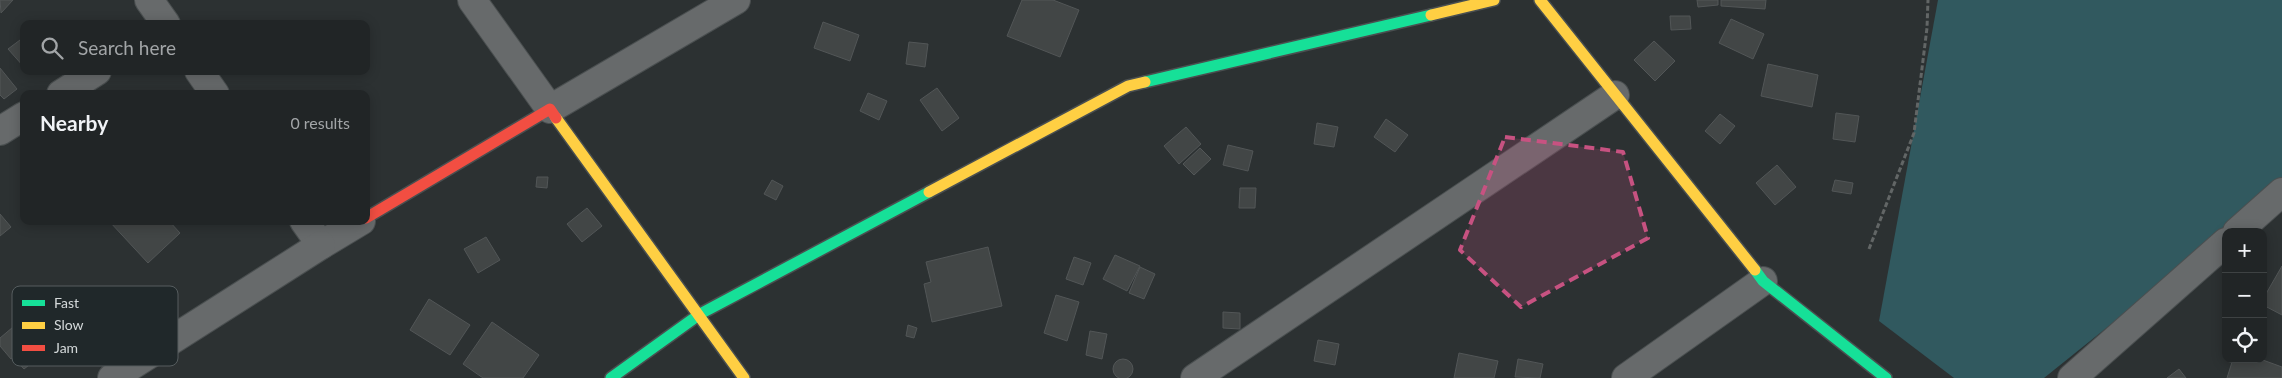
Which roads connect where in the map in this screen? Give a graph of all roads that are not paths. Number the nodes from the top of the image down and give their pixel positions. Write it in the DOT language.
graph roads {
  1 [pos="149,0"];
  2 [pos="472,0"];
  3 [pos="736,0"];
  4 [pos="1494,0"];
  5 [pos="1540,0"];
  6 [pos="163,20"];
  7 [pos="91,75"];
  8 [pos="202,75"];
  9 [pos="66,90"];
  10 [pos="212,90"];
  11 [pos="1615,94"];
  12 [pos="550,109"];
  13 [pos="20,118"];
  14 [pos="0,131"];
  15 [pos="2282,192"];
  16 [pos="370,216"];
  17 [pos="307,225"];
  18 [pos="354,225"];
  19 [pos="2242,228"];
  20 [pos="321,245"];
  21 [pos="2222,246"];
  22 [pos="1762,281"];
  23 [pos="700,314"];
  24 [pos="178,336"];
  25 [pos="131,366"];
  26 [pos="112,378"];
  27 [pos="611,378"];
  28 [pos="744,378"];
  29 [pos="1195,378"];
  30 [pos="1626,378"];
  31 [pos="1886,378"];
  32 [pos="2072,378"];
  1 -- 6 [label="street"];
  2 -- 12 [label="street"];
  3 -- 12 [label="street"];
  4 -- 23 [label="street"];
  5 -- 11 [label="street"];
  7 -- 9 [label="street"];
  8 -- 10 [label="street"];
  11 -- 22 [label="street"];
  11 -- 29 [label="street"];
  12 -- 16 [label="street"];
  12 -- 23 [label="street"];
  13 -- 14 [label="street"];
  15 -- 19 [label="street"];
  17 -- 20 [label="street"];
  18 -- 20 [label="street"];
  20 -- 24 [label="street"];
  21 -- 32 [label="street"];
  22 -- 30 [label="street"];
  22 -- 31 [label="street"];
  23 -- 27 [label="street"];
  23 -- 28 [label="street"];
  25 -- 26 [label="street"];
}
